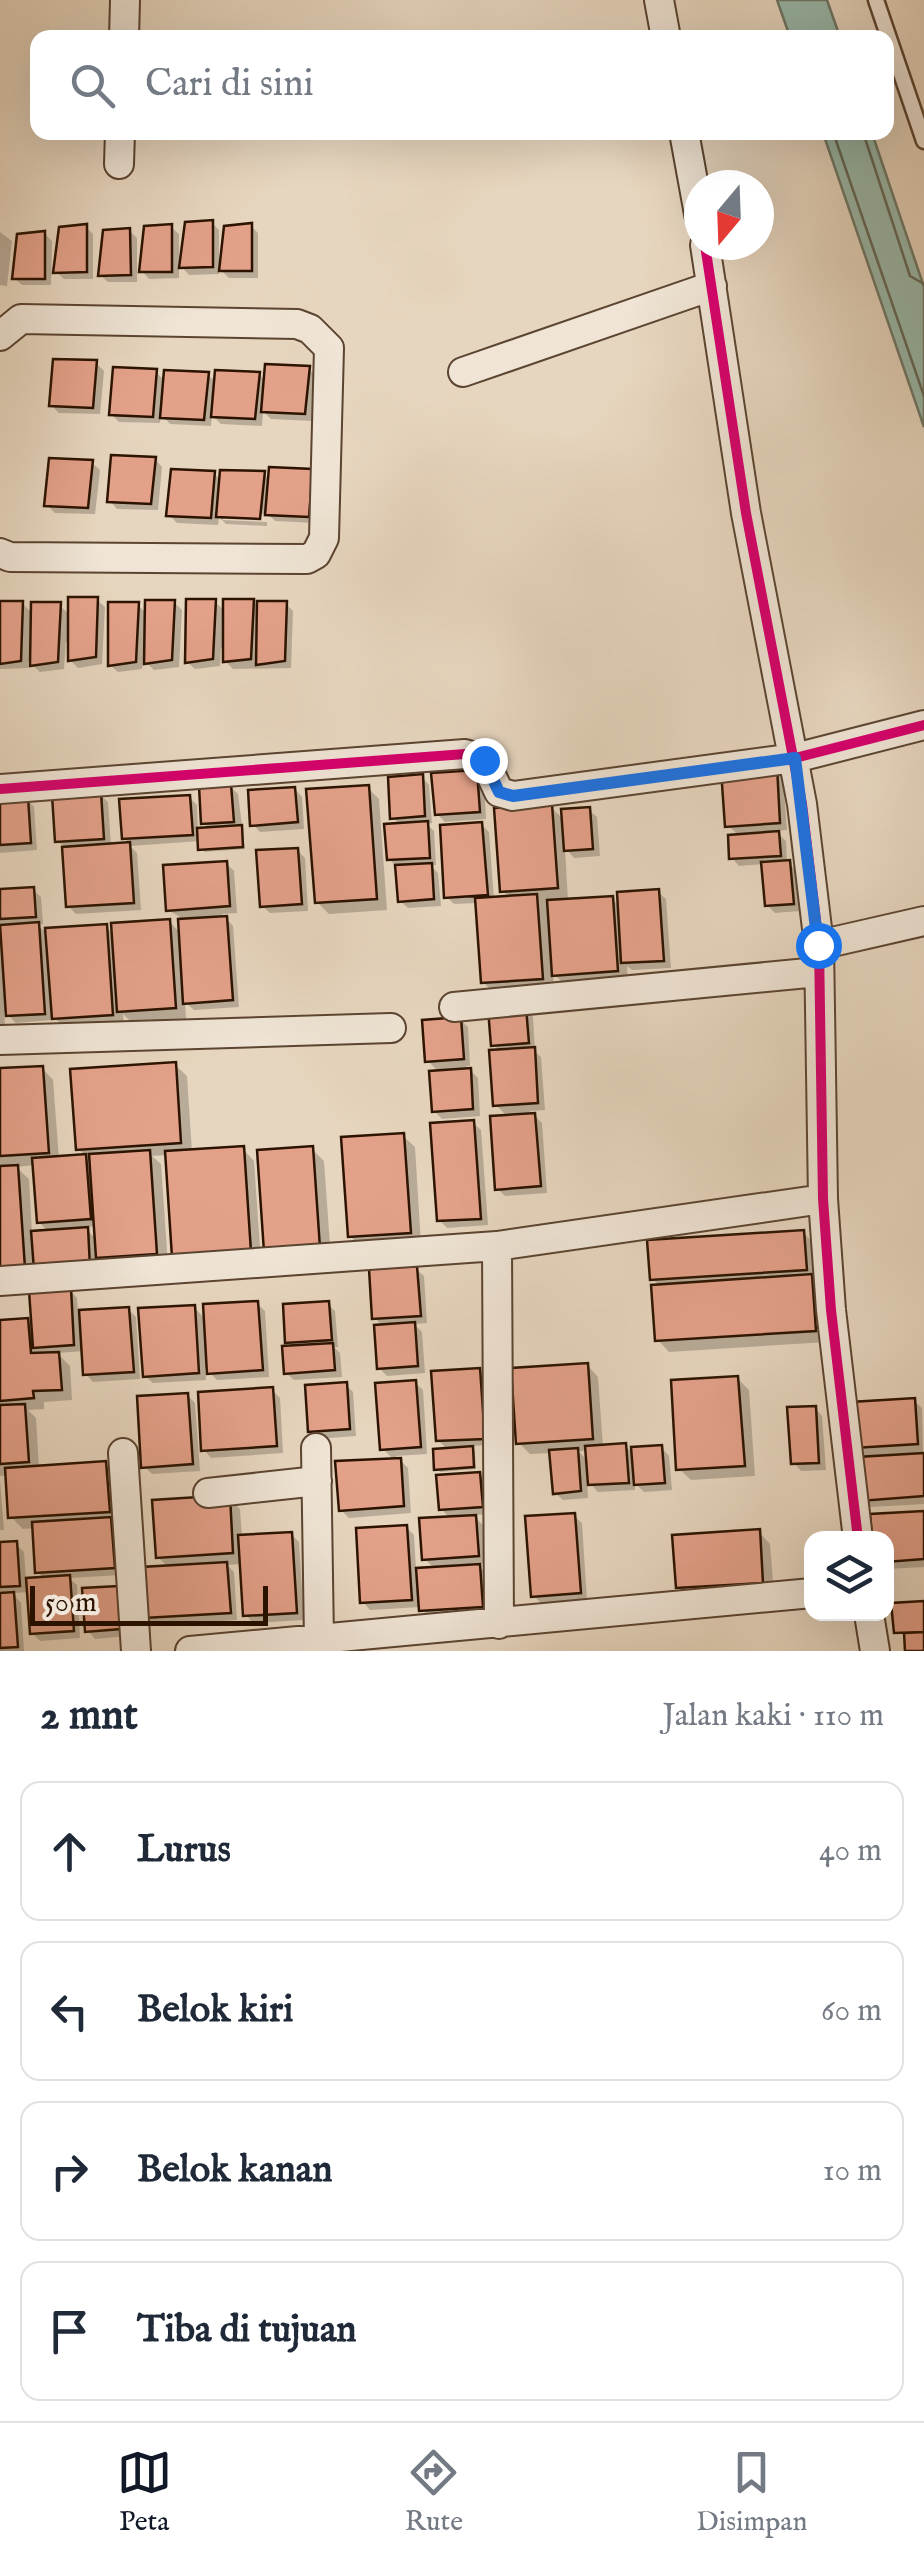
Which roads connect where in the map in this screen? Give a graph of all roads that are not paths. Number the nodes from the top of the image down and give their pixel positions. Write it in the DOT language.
graph roads {
  1 [pos="126,0"];
  2 [pos="659,0"];
  3 [pos="876,0"];
  4 [pos="124,30"];
  5 [pos="665,30"];
  6 [pos="886,30"];
  7 [pos="894,53"];
  8 [pos="120,140"];
  9 [pos="685,140"];
  10 [pos="924,141"];
  11 [pos="119,164"];
  12 [pos="691,170"];
  13 [pos="708,260"];
  14 [pos="712,286"];
  15 [pos="0,336"];
  16 [pos="463,372"];
  17 [pos="0,553"];
  18 [pos="924,724"];
  19 [pos="795,758"];
  20 [pos="0,789"];
  21 [pos="924,921"];
  22 [pos="818,959"];
  23 [pos="454,1006"];
  24 [pos="392,1028"];
  25 [pos="0,1040"];
  26 [pos="823,1199"];
  27 [pos="497,1246"];
  28 [pos="0,1281"];
  29 [pos="316,1448"];
  30 [pos="123,1454"];
  31 [pos="317,1481"];
  32 [pos="208,1492"];
  33 [pos="857,1531"];
  34 [pos="804,1595"];
  35 [pos="870,1621"];
  36 [pos="500,1624"];
  37 [pos="319,1640"];
  38 [pos="136,1651"];
  39 [pos="190,1651"];
  40 [pos="875,1651"];
  1 -- 4 [label="street"];
  2 -- 5 [label="street"];
  3 -- 6 [label="lane"];
  7 -- 10 [label="lane"];
  8 -- 11 [label="street"];
  9 -- 12 [label="street"];
  13 -- 14 [label="street"];
  14 -- 16 [label="street"];
  14 -- 19 [label="street"];
  15 -- 17 [label="street"];
  18 -- 19 [label="street"];
  19 -- 20 [label="street"];
  19 -- 22 [label="street"];
  21 -- 22 [label="street"];
  22 -- 23 [label="street"];
  22 -- 26 [label="street"];
  24 -- 25 [label="street"];
  26 -- 27 [label="street"];
  26 -- 33 [label="street"];
  27 -- 28 [label="street"];
  27 -- 36 [label="street"];
  29 -- 31 [label="street"];
  30 -- 38 [label="street"];
  31 -- 32 [label="street"];
  31 -- 37 [label="street"];
  34 -- 36 [label="street"];
  35 -- 40 [label="street"];
  36 -- 37 [label="street"];
  37 -- 39 [label="street"];
}
